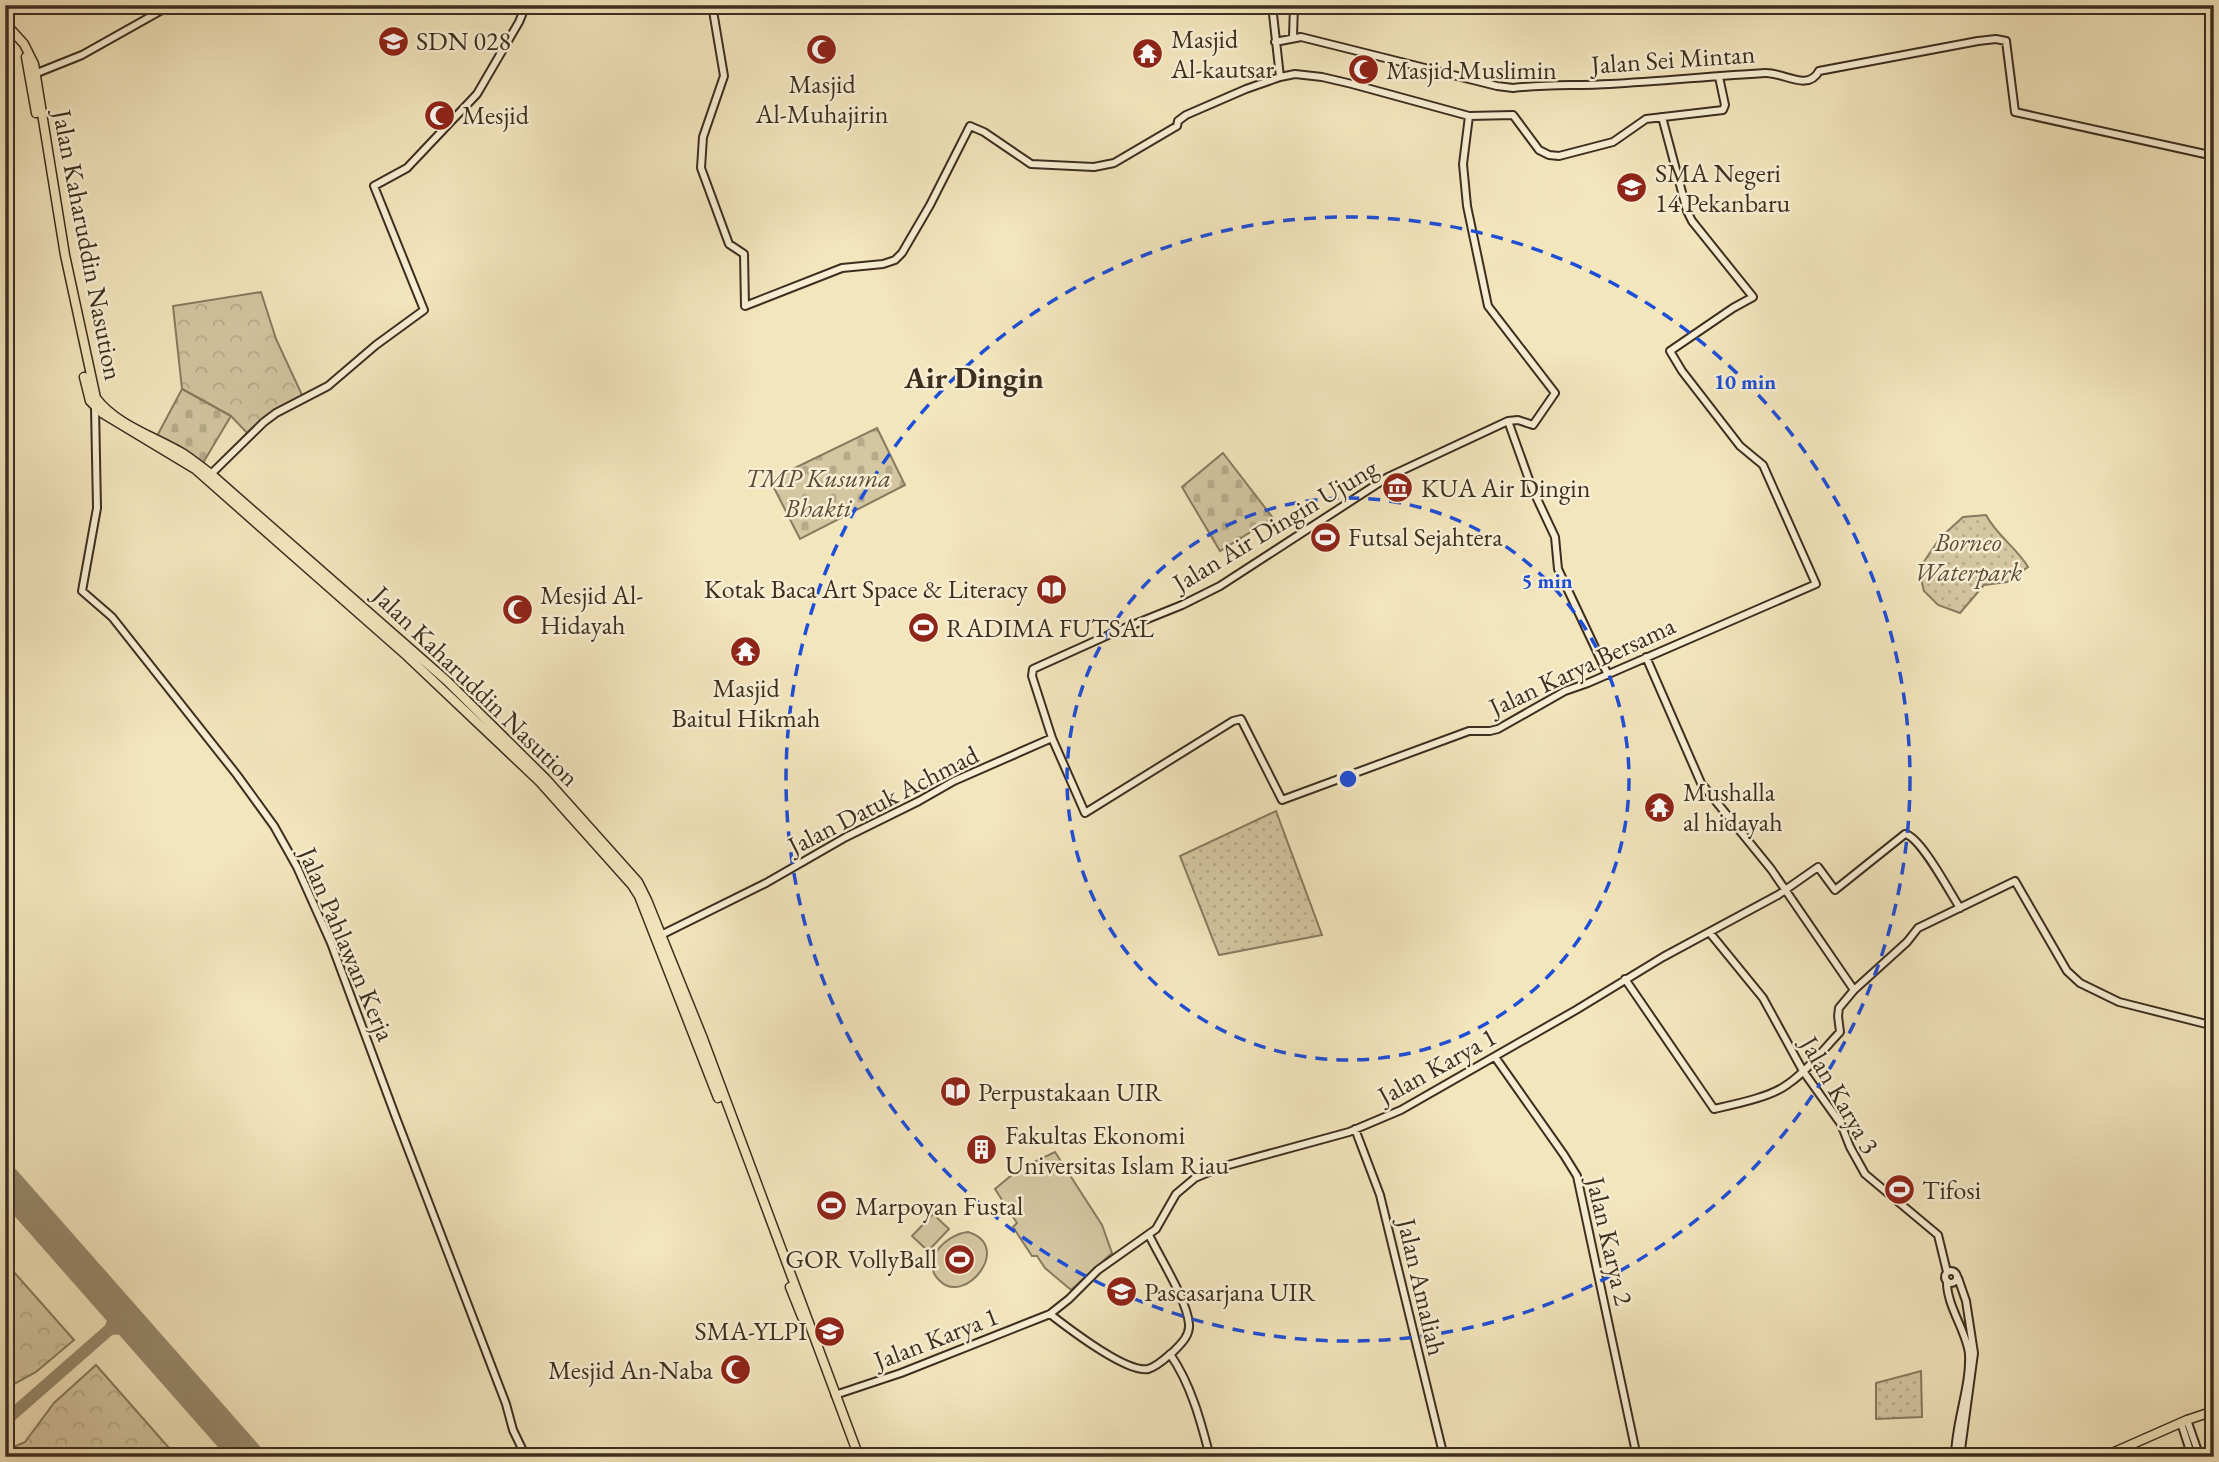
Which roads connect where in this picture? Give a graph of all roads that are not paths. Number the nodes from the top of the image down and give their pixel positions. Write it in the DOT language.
graph roads {
  1 [pos="171,5"];
  2 [pos="365,5"];
  3 [pos="373,5"];
  4 [pos="526,5"];
  5 [pos="712,5"];
  6 [pos="1272,5"];
  7 [pos="1294,5"];
  8 [pos="5,23"];
  9 [pos="5,30"];
  10 [pos="1293,37"];
  11 [pos="1275,42"];
  12 [pos="33,74"];
  13 [pos="1280,77"];
  14 [pos="1719,77"];
  15 [pos="1469,116"];
  16 [pos="1662,117"];
  17 [pos="2214,156"];
  18 [pos="97,404"];
  19 [pos="1508,421"];
  20 [pos="211,474"];
  21 [pos="253,514"];
  22 [pos="1646,657"];
  23 [pos="1608,675"];
  24 [pos="1052,738"];
  25 [pos="515,752"];
  26 [pos="1786,890"];
  27 [pos="1960,908"];
  28 [pos="1710,933"];
  29 [pos="662,935"];
  30 [pos="1625,979"];
  31 [pos="1854,990"];
  32 [pos="682,995"];
  33 [pos="2214,1026"];
  34 [pos="1495,1057"];
  35 [pos="1802,1071"];
  36 [pos="1356,1129"];
  37 [pos="1149,1236"];
  38 [pos="1950,1271"];
  39 [pos="1958,1278"];
  40 [pos="1947,1281"];
  41 [pos="1050,1314"];
  42 [pos="1170,1354"];
  43 [pos="1970,1369"];
  44 [pos="835,1395"];
  45 [pos="2214,1411"];
  46 [pos="2184,1421"];
  47 [pos="1958,1453"];
  48 [pos="855,1454"];
  49 [pos="526,1457"];
  50 [pos="1210,1457"];
  51 [pos="1444,1457"];
  52 [pos="1637,1457"];
  53 [pos="2103,1457"];
  54 [pos="2192,1457"];
  55 [pos="2200,1457"];
  1 -- 12 [label="street"];
  2 -- 3 [label="street"];
  4 -- 20 [label="street"];
  5 -- 13 [label="street"];
  6 -- 11 [label="street"];
  7 -- 10 [label="street"];
  8 -- 12 [label="highway, Jalan Kaharuddin Nasution"];
  9 -- 12 [label="highway, Jalan Kaharuddin Nasution"];
  10 -- 11 [label="street, Jalan Sei Mintan"];
  10 -- 14 [label="street, Jalan Sei Mintan"];
  11 -- 13 [label="street"];
  12 -- 18 [label="highway, Jalan Kaharuddin Nasution"];
  13 -- 15 [label="street"];
  14 -- 16 [label="street"];
  14 -- 17 [label="street, Jalan Sei Mintan"];
  15 -- 16 [label="street"];
  15 -- 19 [label="street, Jalan Air Dingin Ujung"];
  16 -- 22 [label="street, Jalan Karya Bersama"];
  18 -- 20 [label="highway, Jalan Kaharuddin Nasution"];
  18 -- 21 [label="highway, Jalan Kaharuddin Nasution"];
  18 -- 49 [label="street, Jalan Pahlawan Kerja"];
  19 -- 23 [label="street"];
  19 -- 24 [label="street, Jalan Air Dingin Ujung"];
  20 -- 21 [label="highway, Jalan Kaharuddin Nasution"];
  21 -- 25 [label="highway, Jalan Kaharuddin Nasution"];
  22 -- 23 [label="street, Jalan Karya Bersama"];
  22 -- 26 [label="street"];
  23 -- 24 [label="street, Jalan Karya Bersama"];
  24 -- 29 [label="street, Jalan Datuk Achmad"];
  25 -- 29 [label="highway, Jalan Kaharuddin Nasution"];
  25 -- 32 [label="highway, Jalan Kaharuddin Nasution"];
  26 -- 27 [label="street, Jalan Karya 1"];
  26 -- 28 [label="street, Jalan Karya 1"];
  26 -- 31 [label="street"];
  27 -- 31 [label="street"];
  27 -- 33 [label="street"];
  28 -- 30 [label="street, Jalan Karya 1"];
  28 -- 35 [label="street, Jalan Karya 3"];
  29 -- 32 [label="highway, Jalan Kaharuddin Nasution"];
  30 -- 34 [label="street, Jalan Karya 1"];
  30 -- 35 [label="street"];
  31 -- 35 [label="street"];
  32 -- 44 [label="highway, Jalan Kaharuddin Nasution"];
  32 -- 48 [label="highway, Jalan Kaharuddin Nasution"];
  34 -- 36 [label="street, Jalan Karya 1"];
  34 -- 52 [label="street, Jalan Karya 2"];
  35 -- 38 [label="street, Jalan Karya 3"];
  36 -- 37 [label="street, Jalan Karya 1"];
  36 -- 51 [label="street, Jalan Amaliah"];
  37 -- 41 [label="street, Jalan Karya 1"];
  37 -- 42 [label="street"];
  38 -- 39 [label="street, Jalan Karya 3"];
  38 -- 40 [label="street, Jalan Karya 3"];
  39 -- 40 [label="street"];
  39 -- 43 [label="street, Jalan Karya 3"];
  40 -- 43 [label="street, Jalan Karya 3"];
  41 -- 42 [label="street"];
  41 -- 44 [label="street, Jalan Karya 1"];
  42 -- 50 [label="street"];
  43 -- 47 [label="street, Jalan Karya 3"];
  44 -- 48 [label="highway, Jalan Kaharuddin Nasution"];
  45 -- 46 [label="highway"];
  46 -- 53 [label="highway"];
  46 -- 54 [label="street"];
  46 -- 55 [label="street"];
}
